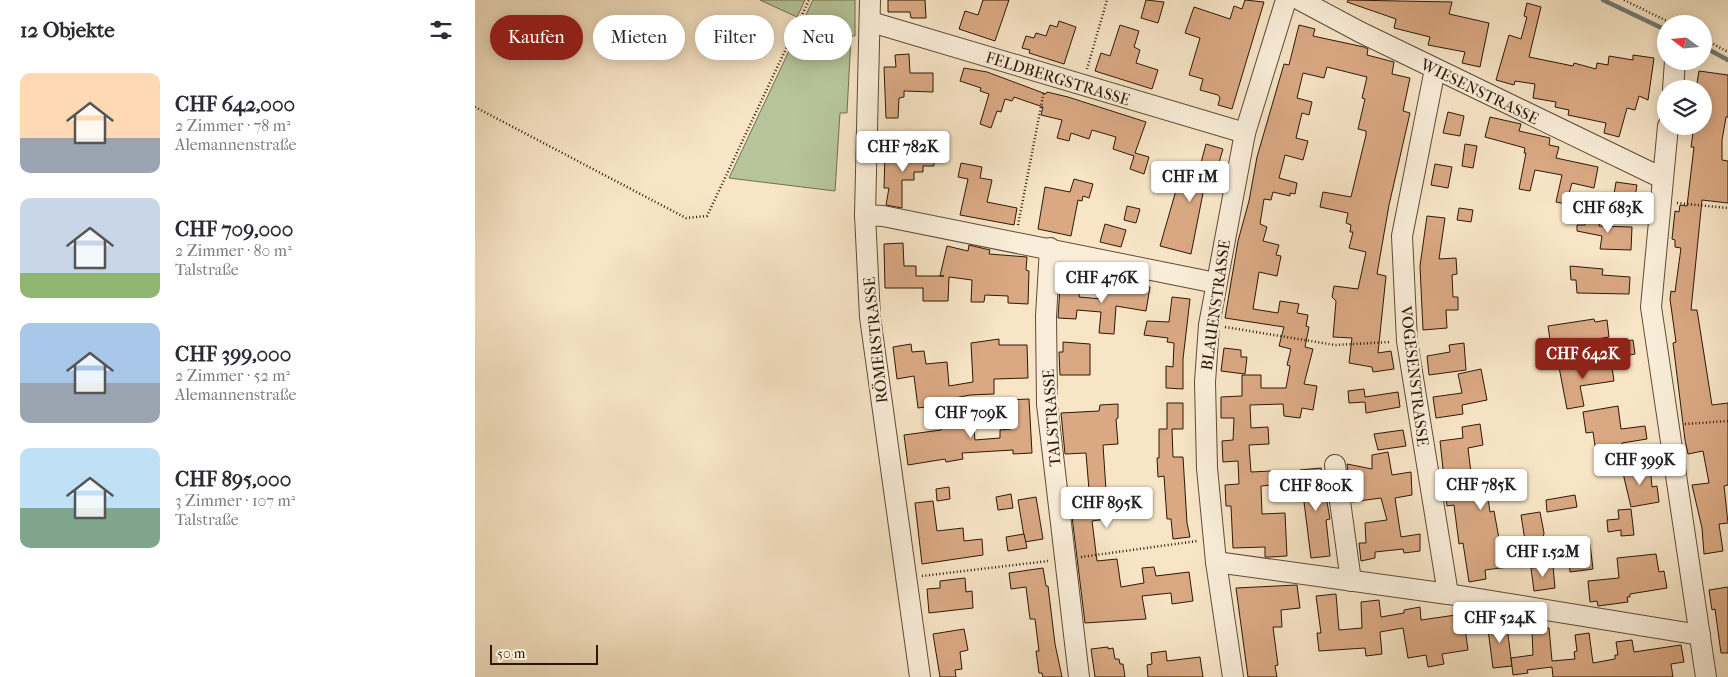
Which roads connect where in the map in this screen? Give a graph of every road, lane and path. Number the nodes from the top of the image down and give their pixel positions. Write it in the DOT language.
graph roads {
  1 [pos="809,0"];
  2 [pos="870,0"];
  3 [pos="1107,0"];
  4 [pos="1286,0"];
  5 [pos="1301,0"];
  6 [pos="1624,0"];
  7 [pos="1657,16"];
  8 [pos="871,22"];
  9 [pos="1713,44"];
  10 [pos="1728,52"];
  11 [pos="1435,69"];
  12 [pos="1047,74"];
  13 [pos="1083,85"];
  14 [pos="475,107"];
  15 [pos="1245,133"];
  16 [pos="1667,135"];
  17 [pos="1662,178"];
  18 [pos="1661,201"];
  19 [pos="1728,208"];
  20 [pos="865,215"];
  21 [pos="1015,242"];
  22 [pos="1051,248"];
  23 [pos="1216,283"];
  24 [pos="1209,325"];
  25 [pos="1407,341"];
  26 [pos="1728,421"];
  27 [pos="1669,425"];
  28 [pos="1335,465"];
  29 [pos="1214,539"];
  30 [pos="1065,559"];
  31 [pos="1216,562"];
  32 [pos="905,578"];
  33 [pos="1351,581"];
  34 [pos="1448,594"];
  35 [pos="1700,635"];
  36 [pos="920,677"];
  37 [pos="1079,677"];
  38 [pos="1233,677"];
  39 [pos="1706,677"];
  1 -- 14 [label="path"];
  2 -- 8 [label="street, RÖMERSTRASSE"];
  3 -- 13 [label="path"];
  4 -- 15 [label="street, BLAUENSTRASSE"];
  5 -- 11 [label="street, WIESENSTRASSE"];
  6 -- 7 [label="path"];
  8 -- 12 [label="street, FELDBERGSTRASSE"];
  8 -- 20 [label="street, RÖMERSTRASSE"];
  9 -- 10 [label="path"];
  11 -- 17 [label="street, WIESENSTRASSE"];
  11 -- 25 [label="street, VOGESENSTRASSE"];
  12 -- 13 [label="street, FELDBERGSTRASSE"];
  12 -- 21 [label="path"];
  13 -- 15 [label="street, FELDBERGSTRASSE"];
  15 -- 23 [label="street, BLAUENSTRASSE"];
  16 -- 17 [label="street"];
  17 -- 18 [label="street"];
  18 -- 19 [label="path"];
  18 -- 27 [label="street"];
  20 -- 21 [label="street"];
  20 -- 32 [label="street, RÖMERSTRASSE"];
  21 -- 22 [label="street"];
  22 -- 23 [label="street"];
  22 -- 30 [label="street, TALSTRASSE"];
  23 -- 24 [label="street, BLAUENSTRASSE"];
  24 -- 25 [label="path"];
  24 -- 29 [label="street, BLAUENSTRASSE"];
  25 -- 34 [label="street, VOGESENSTRASSE"];
  26 -- 27 [label="path"];
  27 -- 35 [label="street"];
  28 -- 33 [label="street"];
  29 -- 30 [label="path"];
  29 -- 31 [label="street, BLAUENSTRASSE"];
  30 -- 32 [label="path"];
  30 -- 37 [label="street, TALSTRASSE"];
  31 -- 33 [label="street"];
  31 -- 38 [label="street, BLAUENSTRASSE"];
  32 -- 36 [label="street, RÖMERSTRASSE"];
  33 -- 34 [label="street"];
  34 -- 35 [label="street"];
  35 -- 39 [label="street"];
}
